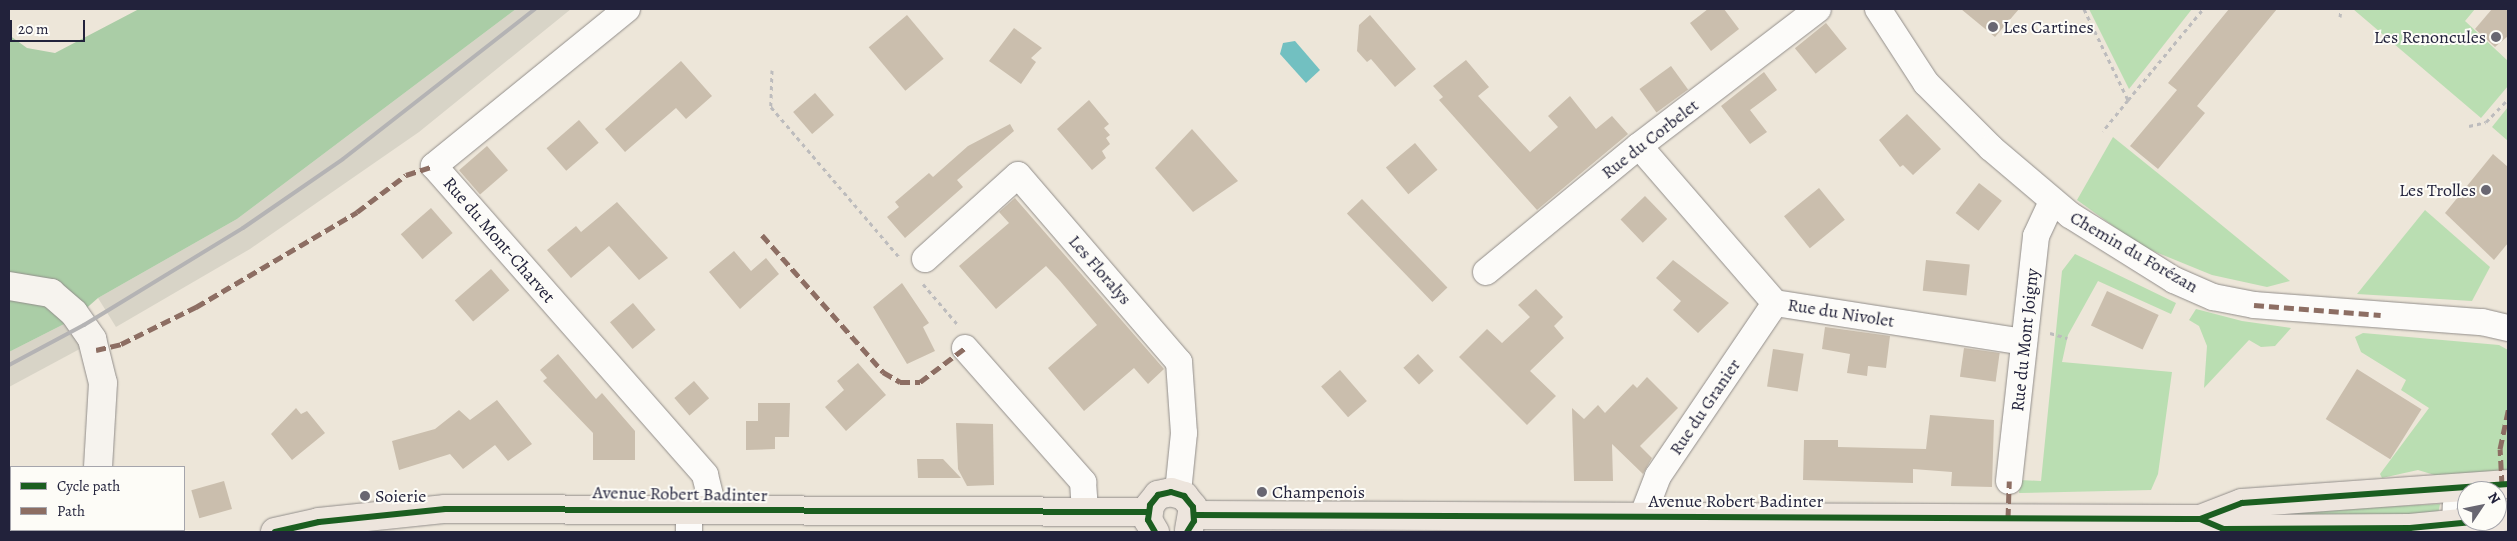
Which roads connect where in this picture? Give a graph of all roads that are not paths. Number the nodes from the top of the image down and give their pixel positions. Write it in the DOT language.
graph roads {
  1 [pos="627,9"];
  2 [pos="1818,9"];
  3 [pos="1878,9"];
  4 [pos="1639,146"];
  5 [pos="2052,202"];
  6 [pos="915,266"];
  7 [pos="1486,272"];
  8 [pos="9,286"];
  9 [pos="1775,303"];
  10 [pos="2508,328"];
  11 [pos="962,338"];
  12 [pos="2024,342"];
  13 [pos="98,466"];
  14 [pos="2009,481"];
  15 [pos="2457,489"];
  16 [pos="1178,492"];
  17 [pos="2457,498"];
  18 [pos="1086,513"];
  19 [pos="1643,515"];
  20 [pos="697,516"];
  21 [pos="2200,519"];
  22 [pos="1152,522"];
  23 [pos="1191,523"];
  24 [pos="1737,524"];
  25 [pos="2449,529"];
  26 [pos="275,532"];
  1 -- 20 [label="street, Rue du Mont-Charvet"];
  2 -- 4 [label="street, Rue du Corbelet"];
  3 -- 5 [label="street, Chemin du Forézan"];
  4 -- 7 [label="street, Rue du Corbelet"];
  4 -- 9 [label="street, Rue du Nivolet"];
  5 -- 10 [label="street, Chemin du Forézan"];
  5 -- 12 [label="street, Rue du Mont Joigny"];
  6 -- 16 [label="street, Les Floralys"];
  8 -- 13 [label="street"];
  9 -- 12 [label="street, Rue du Nivolet"];
  9 -- 19 [label="street, Rue du Granier"];
  11 -- 18 [label="street"];
  12 -- 14 [label="street, Rue du Mont Joigny"];
  15 -- 21 [label="main road"];
  16 -- 22 [label="main road"];
  16 -- 23 [label="main road"];
  17 -- 25 [label="lane"];
  18 -- 20 [label="main road, Avenue Robert Badinter"];
  18 -- 22 [label="main road, Avenue Robert Badinter"];
  19 -- 23 [label="main road, Avenue Robert Badinter"];
  19 -- 24 [label="main road, Avenue Robert Badinter"];
  20 -- 26 [label="main road, Avenue Robert Badinter"];
  21 -- 24 [label="main road, Avenue Robert Badinter"];
  21 -- 25 [label="main road"];
}
